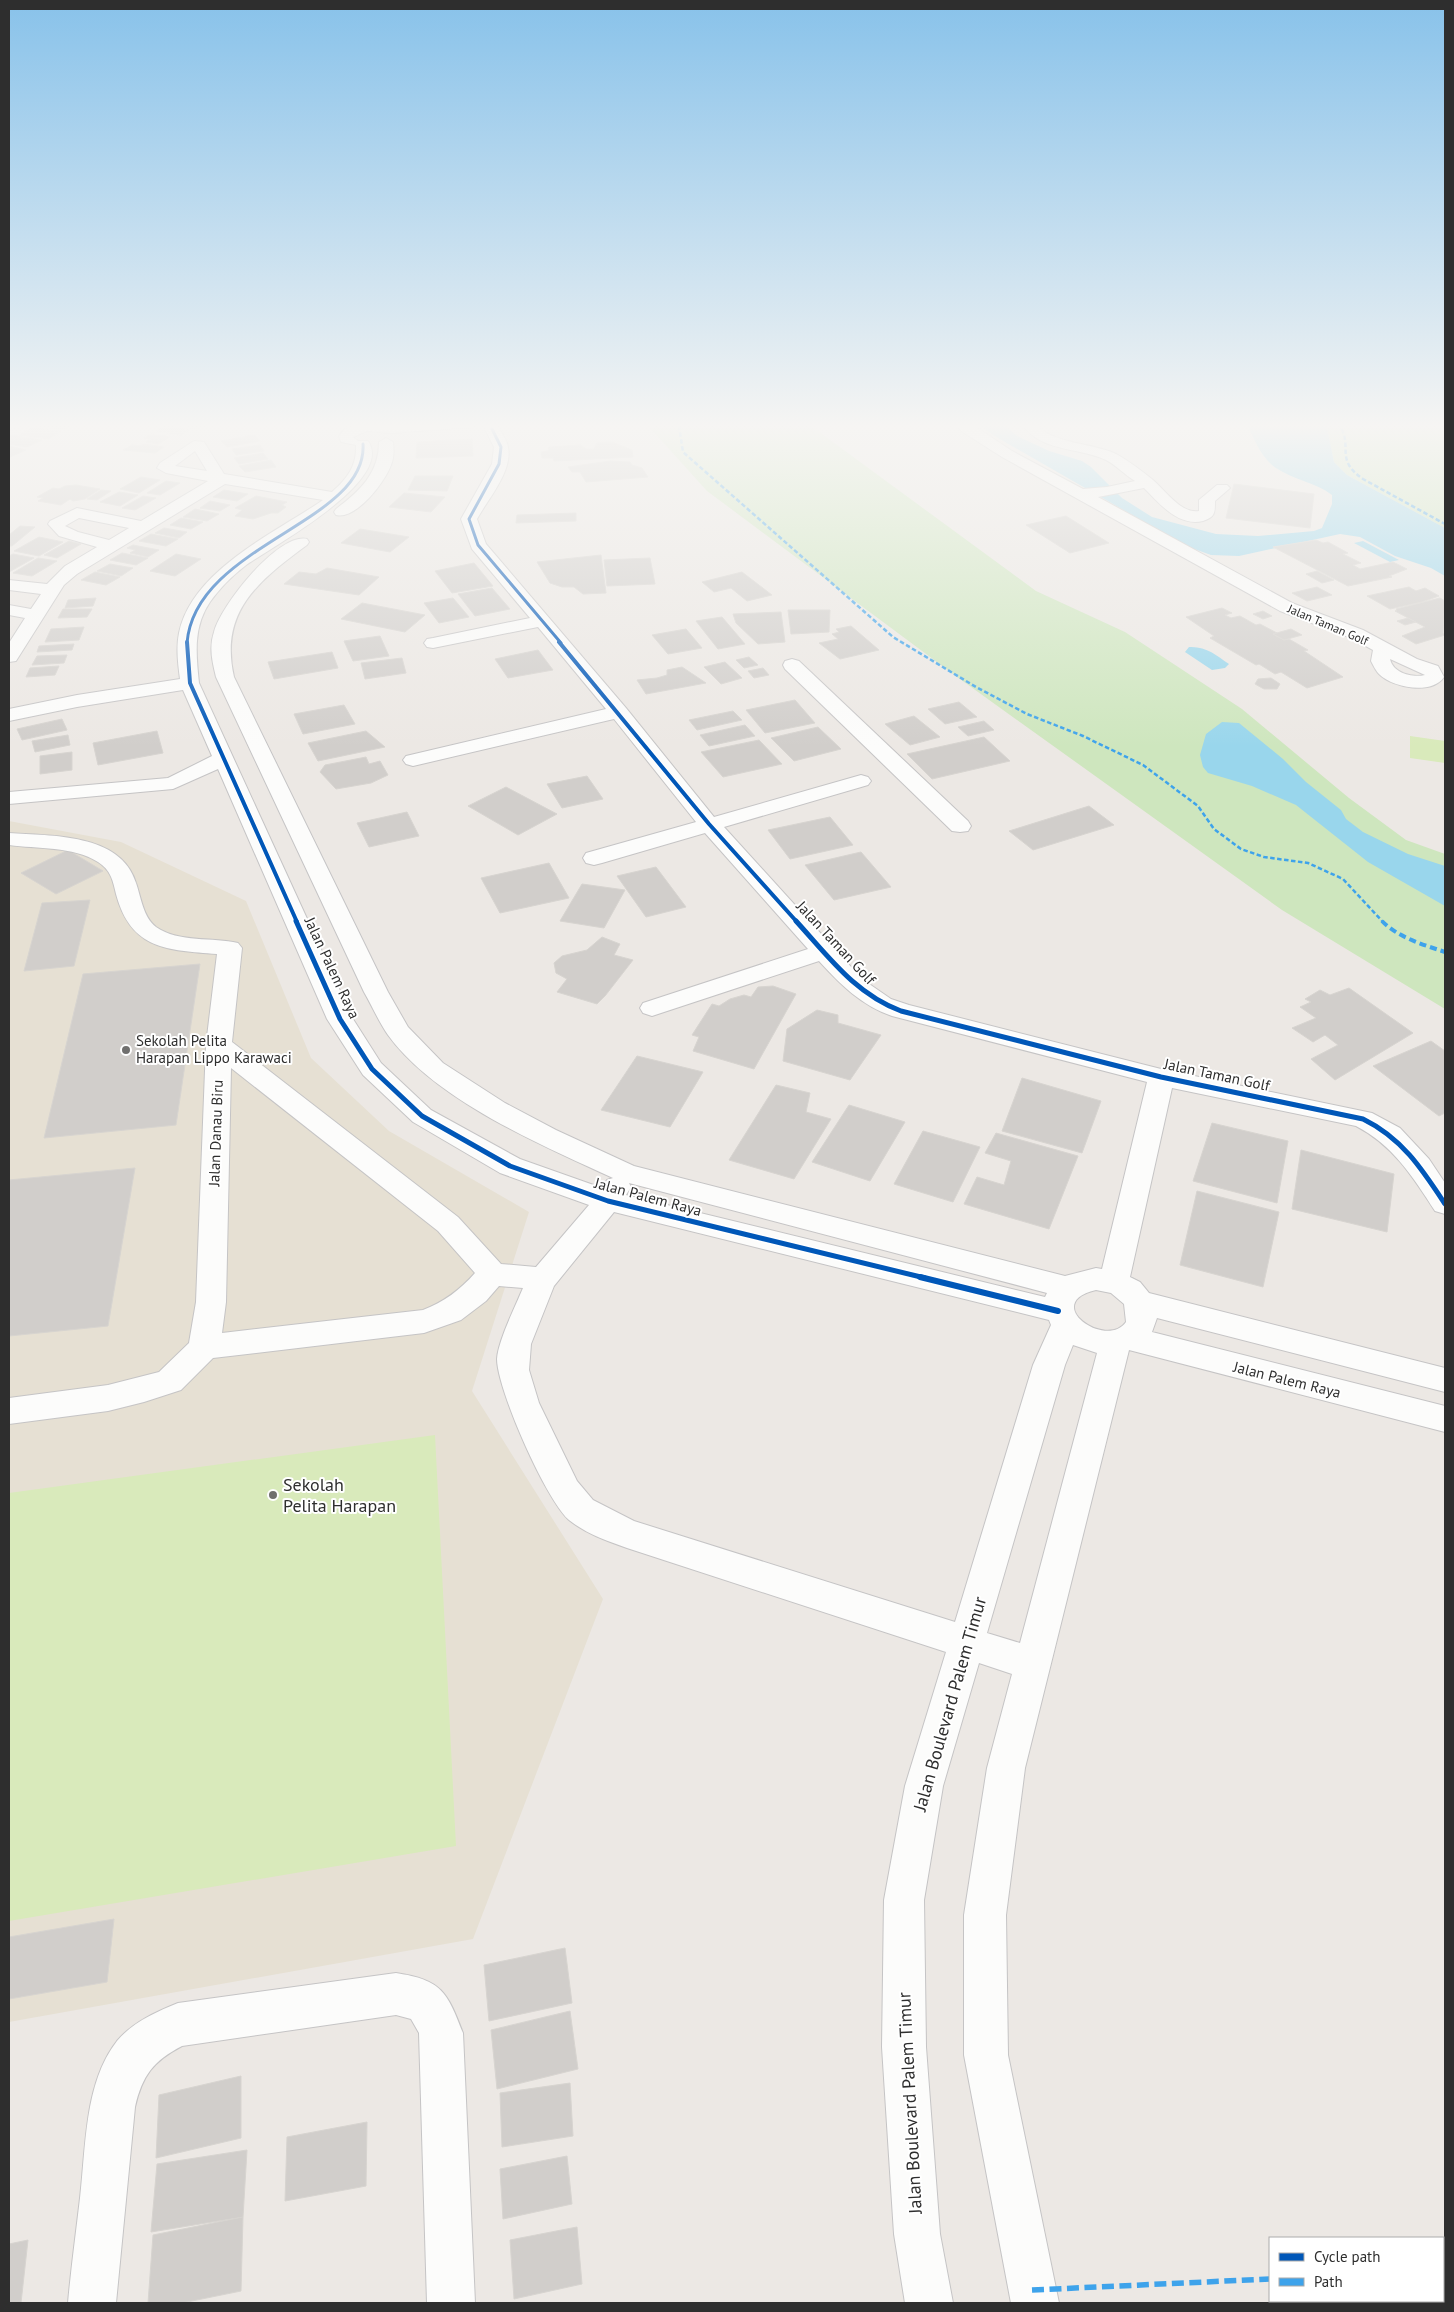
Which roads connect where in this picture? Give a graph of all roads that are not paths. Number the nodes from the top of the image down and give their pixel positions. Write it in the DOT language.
graph roads {
  1 [pos="63,531"];
  2 [pos="136,531"];
  3 [pos="285,531"];
  4 [pos="316,531"];
  5 [pos="473,531"];
  6 [pos="1151,531"];
  7 [pos="111,545"];
  8 [pos="9,585"];
  9 [pos="52,590"];
  10 [pos="9,610"];
  11 [pos="35,615"];
  12 [pos="543,621"];
  13 [pos="433,643"];
  14 [pos="9,657"];
  15 [pos="792,665"];
  16 [pos="190,681"];
  17 [pos="1439,684"];
  18 [pos="619,712"];
  19 [pos="9,715"];
  20 [pos="224,758"];
  21 [pos="413,760"];
  22 [pos="884,778"];
  23 [pos="9,798"];
  24 [pos="709,824"];
  25 [pos="960,826"];
  26 [pos="9,839"];
  27 [pos="594,858"];
  28 [pos="825,951"];
  29 [pos="652,1008"];
  30 [pos="219,1045"];
  31 [pos="1161,1077"];
  32 [pos="626,1173"];
  33 [pos="608,1201"];
  34 [pos="1445,1204"];
  35 [pos="492,1274"];
  36 [pos="543,1279"];
  37 [pos="1114,1282"];
  38 [pos="1139,1302"];
  39 [pos="1063,1308"];
  40 [pos="1122,1340"];
  41 [pos="204,1347"];
  42 [pos="1445,1380"];
  43 [pos="9,1411"];
  44 [pos="1445,1419"];
  45 [pos="966,1642"];
  46 [pos="1033,1664"];
  47 [pos="92,2303"];
  48 [pos="452,2303"];
  49 [pos="929,2303"];
  50 [pos="1035,2303"];
  1 -- 7 [label="street"];
  2 -- 7 [label="street"];
  3 -- 16 [label="street, Jalan Palem Raya"];
  4 -- 32 [label="street, Jalan Palem Raya"];
  5 -- 12 [label="street, Jalan Taman Golf"];
  6 -- 17 [label="street, Jalan Taman Golf"];
  7 -- 9 [label="street"];
  8 -- 9 [label="street"];
  9 -- 11 [label="street"];
  10 -- 11 [label="street"];
  11 -- 14 [label="street"];
  12 -- 13 [label="street"];
  12 -- 18 [label="street, Jalan Taman Golf"];
  15 -- 22 [label="street"];
  16 -- 19 [label="street"];
  16 -- 20 [label="street, Jalan Palem Raya"];
  18 -- 21 [label="street"];
  18 -- 24 [label="street, Jalan Taman Golf"];
  20 -- 23 [label="street"];
  20 -- 33 [label="street, Jalan Palem Raya"];
  22 -- 24 [label="street"];
  22 -- 25 [label="street"];
  24 -- 27 [label="street"];
  24 -- 28 [label="street, Jalan Taman Golf"];
  26 -- 30 [label="street, Jalan Danau Biru"];
  28 -- 29 [label="street"];
  28 -- 31 [label="street, Jalan Taman Golf"];
  30 -- 35 [label="street"];
  30 -- 41 [label="street, Jalan Danau Biru"];
  31 -- 34 [label="street, Jalan Taman Golf"];
  31 -- 37 [label="street, Jalan Taman Golf"];
  32 -- 33 [label="street"];
  32 -- 39 [label="street, Jalan Palem Raya"];
  33 -- 36 [label="street"];
  33 -- 39 [label="street, Jalan Palem Raya"];
  35 -- 36 [label="street"];
  35 -- 41 [label="street"];
  36 -- 45 [label="street"];
  37 -- 38 [label="street"];
  37 -- 39 [label="street"];
  38 -- 40 [label="street"];
  38 -- 42 [label="street"];
  39 -- 40 [label="street"];
  39 -- 45 [label="street, Jalan Boulevard Palem Timur"];
  40 -- 44 [label="street, Jalan Palem Raya"];
  40 -- 46 [label="street"];
  41 -- 43 [label="street"];
  45 -- 46 [label="street"];
  45 -- 49 [label="street, Jalan Boulevard Palem Timur"];
  46 -- 50 [label="street"];
  47 -- 48 [label="street"];
}
